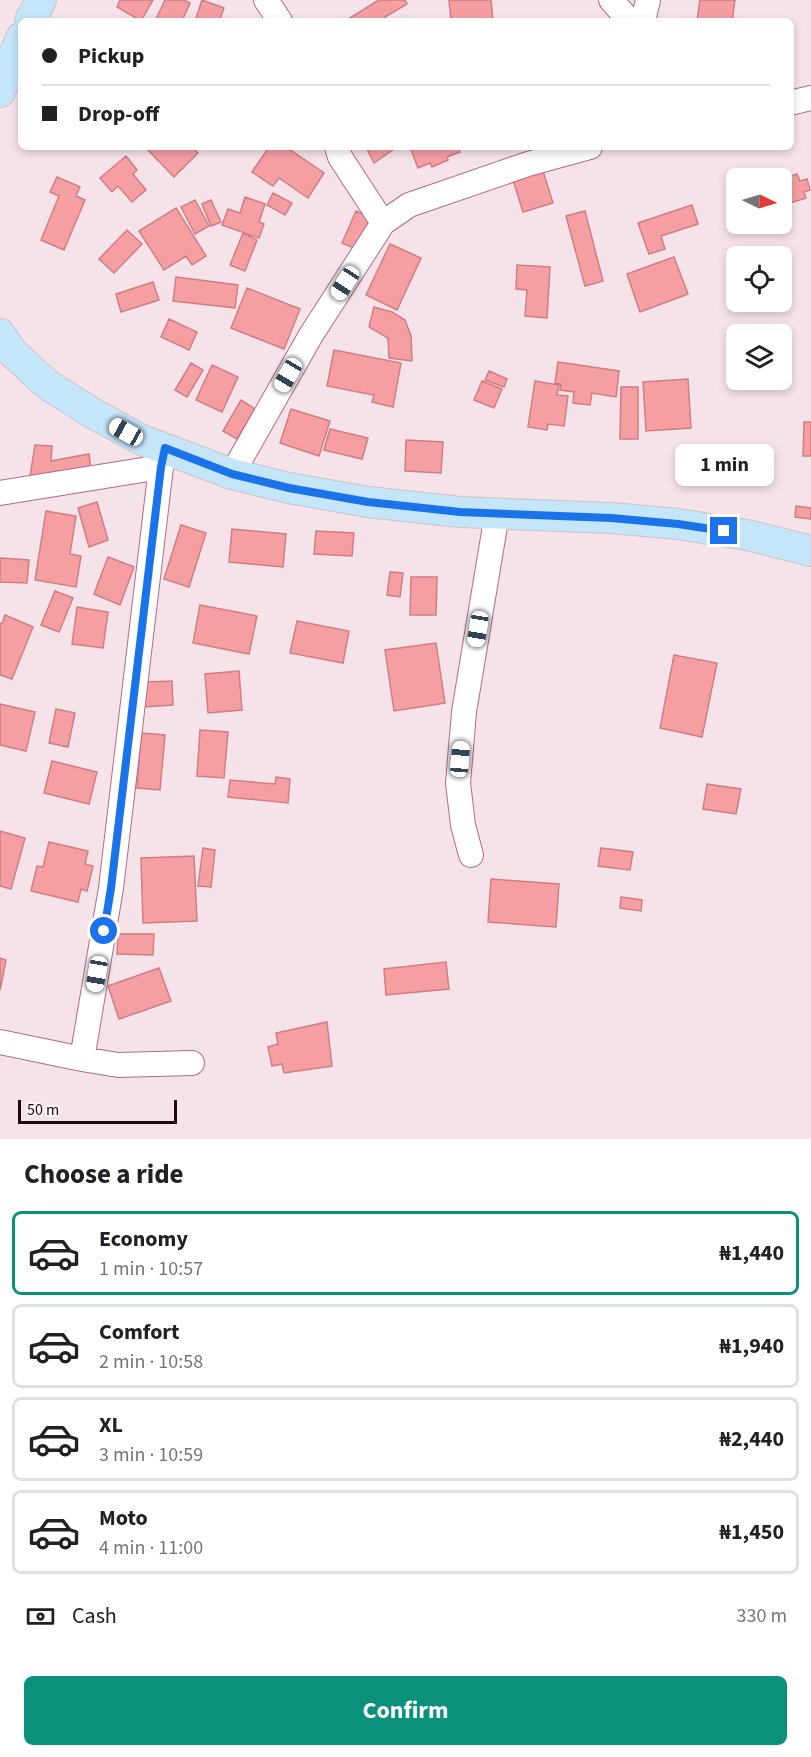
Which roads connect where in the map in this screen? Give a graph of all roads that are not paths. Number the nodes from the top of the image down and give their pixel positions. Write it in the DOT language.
graph roads {
  1 [pos="41,0"];
  2 [pos="266,0"];
  3 [pos="611,0"];
  4 [pos="648,0"];
  5 [pos="32,18"];
  6 [pos="278,18"];
  7 [pos="627,18"];
  8 [pos="644,18"];
  9 [pos="18,45"];
  10 [pos="0,92"];
  11 [pos="811,98"];
  12 [pos="794,101"];
  13 [pos="338,150"];
  14 [pos="579,150"];
  15 [pos="383,223"];
  16 [pos="4,351"];
  17 [pos="163,458"];
  18 [pos="232,474"];
  19 [pos="0,493"];
  20 [pos="497,514"];
  21 [pos="811,550"];
  22 [pos="471,855"];
  23 [pos="0,1042"];
  24 [pos="82,1059"];
  25 [pos="192,1063"];
  1 -- 5 [label="main road"];
  2 -- 6 [label="street"];
  3 -- 7 [label="street"];
  4 -- 8 [label="street"];
  9 -- 10 [label="main road"];
  11 -- 12 [label="street"];
  13 -- 15 [label="street"];
  14 -- 15 [label="street"];
  15 -- 18 [label="street"];
  16 -- 17 [label="main road"];
  17 -- 18 [label="main road"];
  17 -- 19 [label="street"];
  17 -- 24 [label="street"];
  18 -- 20 [label="main road"];
  20 -- 21 [label="main road"];
  20 -- 22 [label="street"];
  23 -- 24 [label="street"];
  24 -- 25 [label="street"];
}
